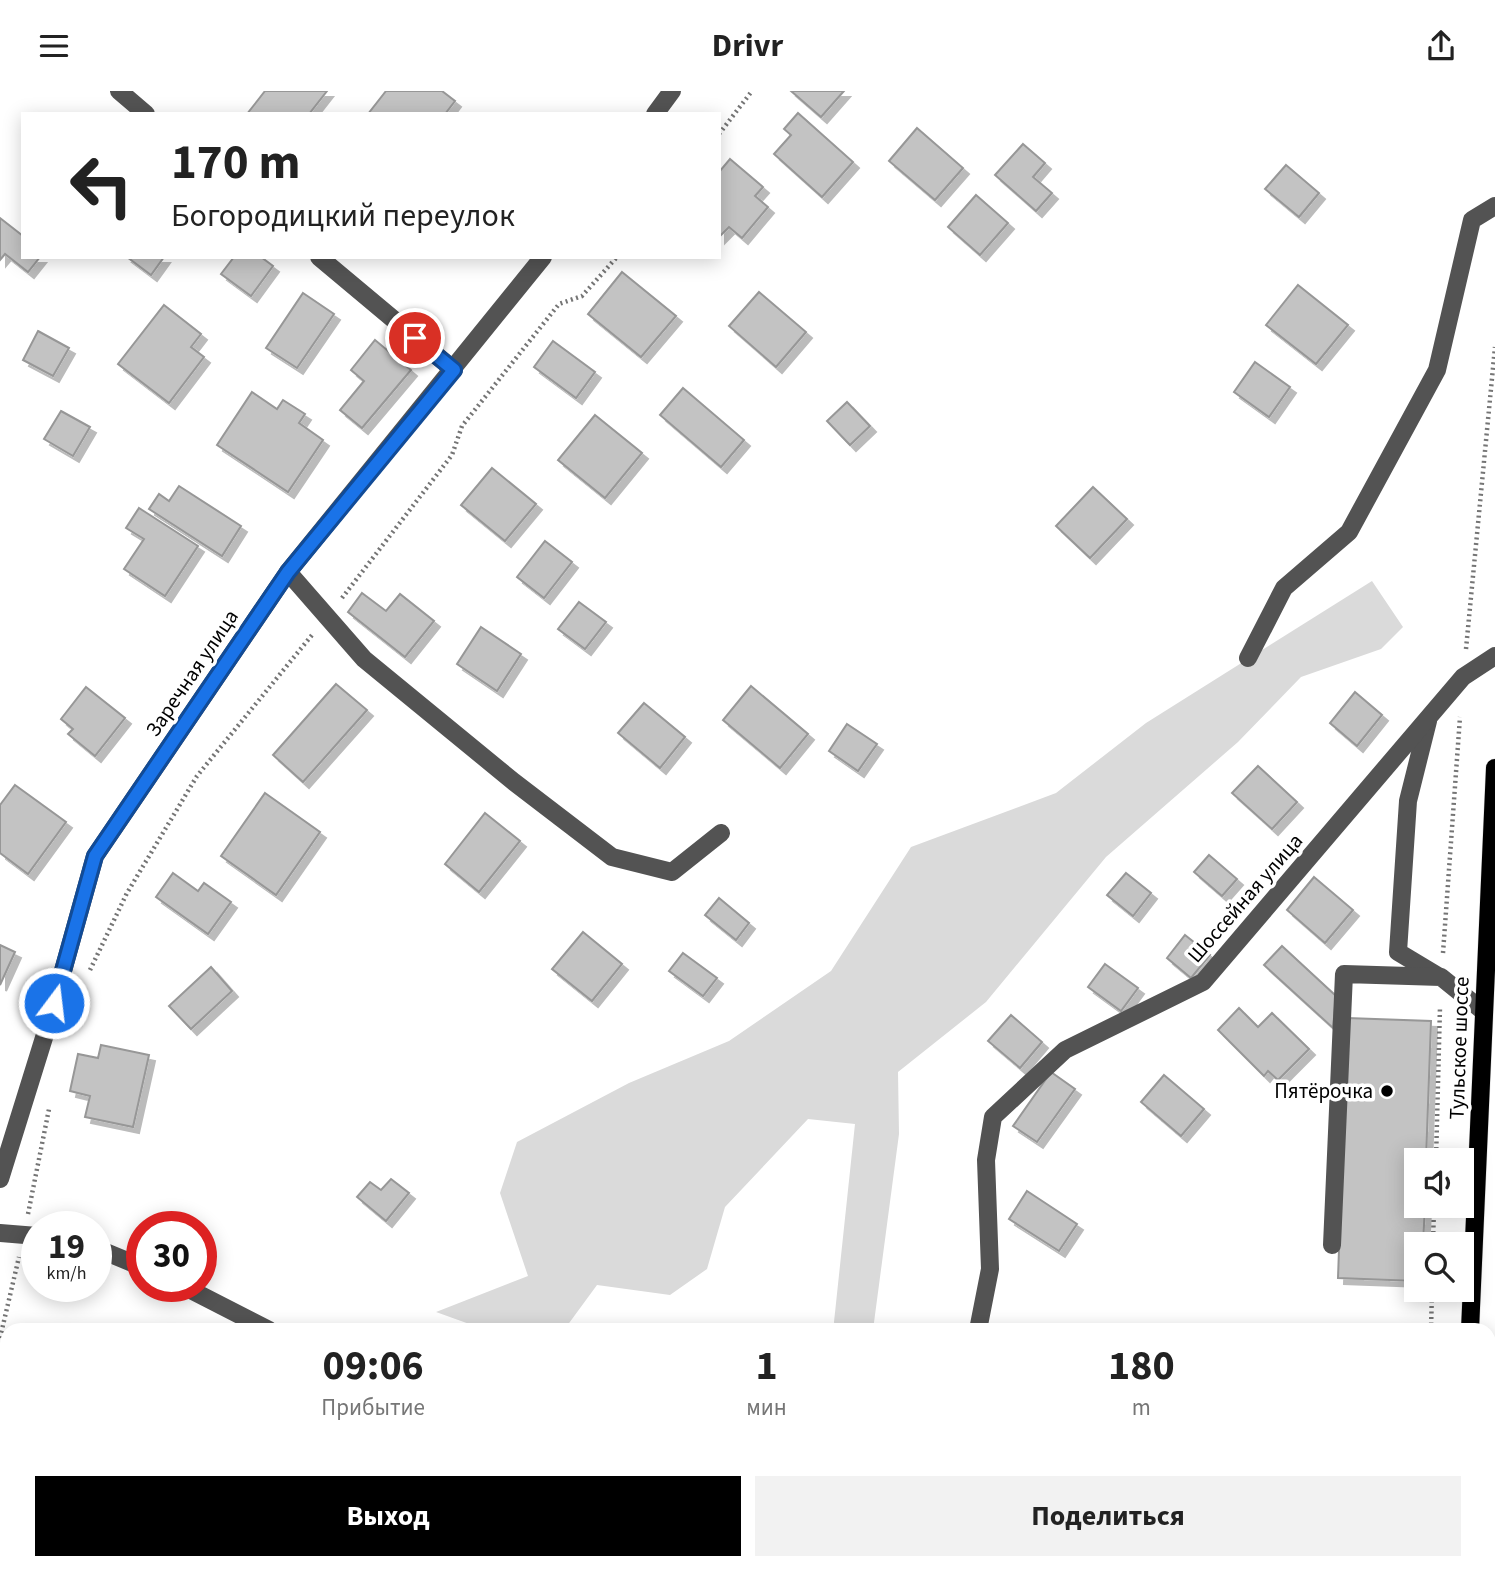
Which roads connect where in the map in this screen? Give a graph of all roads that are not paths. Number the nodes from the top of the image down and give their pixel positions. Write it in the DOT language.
graph roads {
  1 [pos="119,91"];
  2 [pos="672,91"];
  3 [pos="144,112"];
  4 [pos="656,112"];
  5 [pos="1495,206"];
  6 [pos="320,259"];
  7 [pos="541,259"];
  8 [pos="454,370"];
  9 [pos="288,572"];
  10 [pos="1495,656"];
  11 [pos="1248,657"];
  12 [pos="1428,718"];
  13 [pos="1495,768"];
  14 [pos="721,833"];
  15 [pos="1441,977"];
  16 [pos="1483,1011"];
  17 [pos="0,1179"];
  18 [pos="0,1233"];
  19 [pos="21,1234"];
  20 [pos="1332,1245"];
  21 [pos="214,1302"];
  22 [pos="255,1323"];
  23 [pos="979,1323"];
  24 [pos="1470,1323"];
  1 -- 3 [label="street"];
  2 -- 4 [label="street"];
  5 -- 11 [label="street"];
  6 -- 8 [label="street"];
  7 -- 8 [label="street, Заречная улица"];
  8 -- 9 [label="street, Заречная улица"];
  9 -- 14 [label="street"];
  9 -- 17 [label="street, Заречная улица"];
  10 -- 12 [label="street, Шоссейная улица"];
  12 -- 15 [label="street"];
  12 -- 23 [label="street, Шоссейная улица"];
  13 -- 16 [label="main road, Тульское шоссе"];
  15 -- 16 [label="street"];
  15 -- 20 [label="street"];
  16 -- 24 [label="main road, Тульское шоссе"];
  18 -- 19 [label="street"];
  21 -- 22 [label="street"];
}
